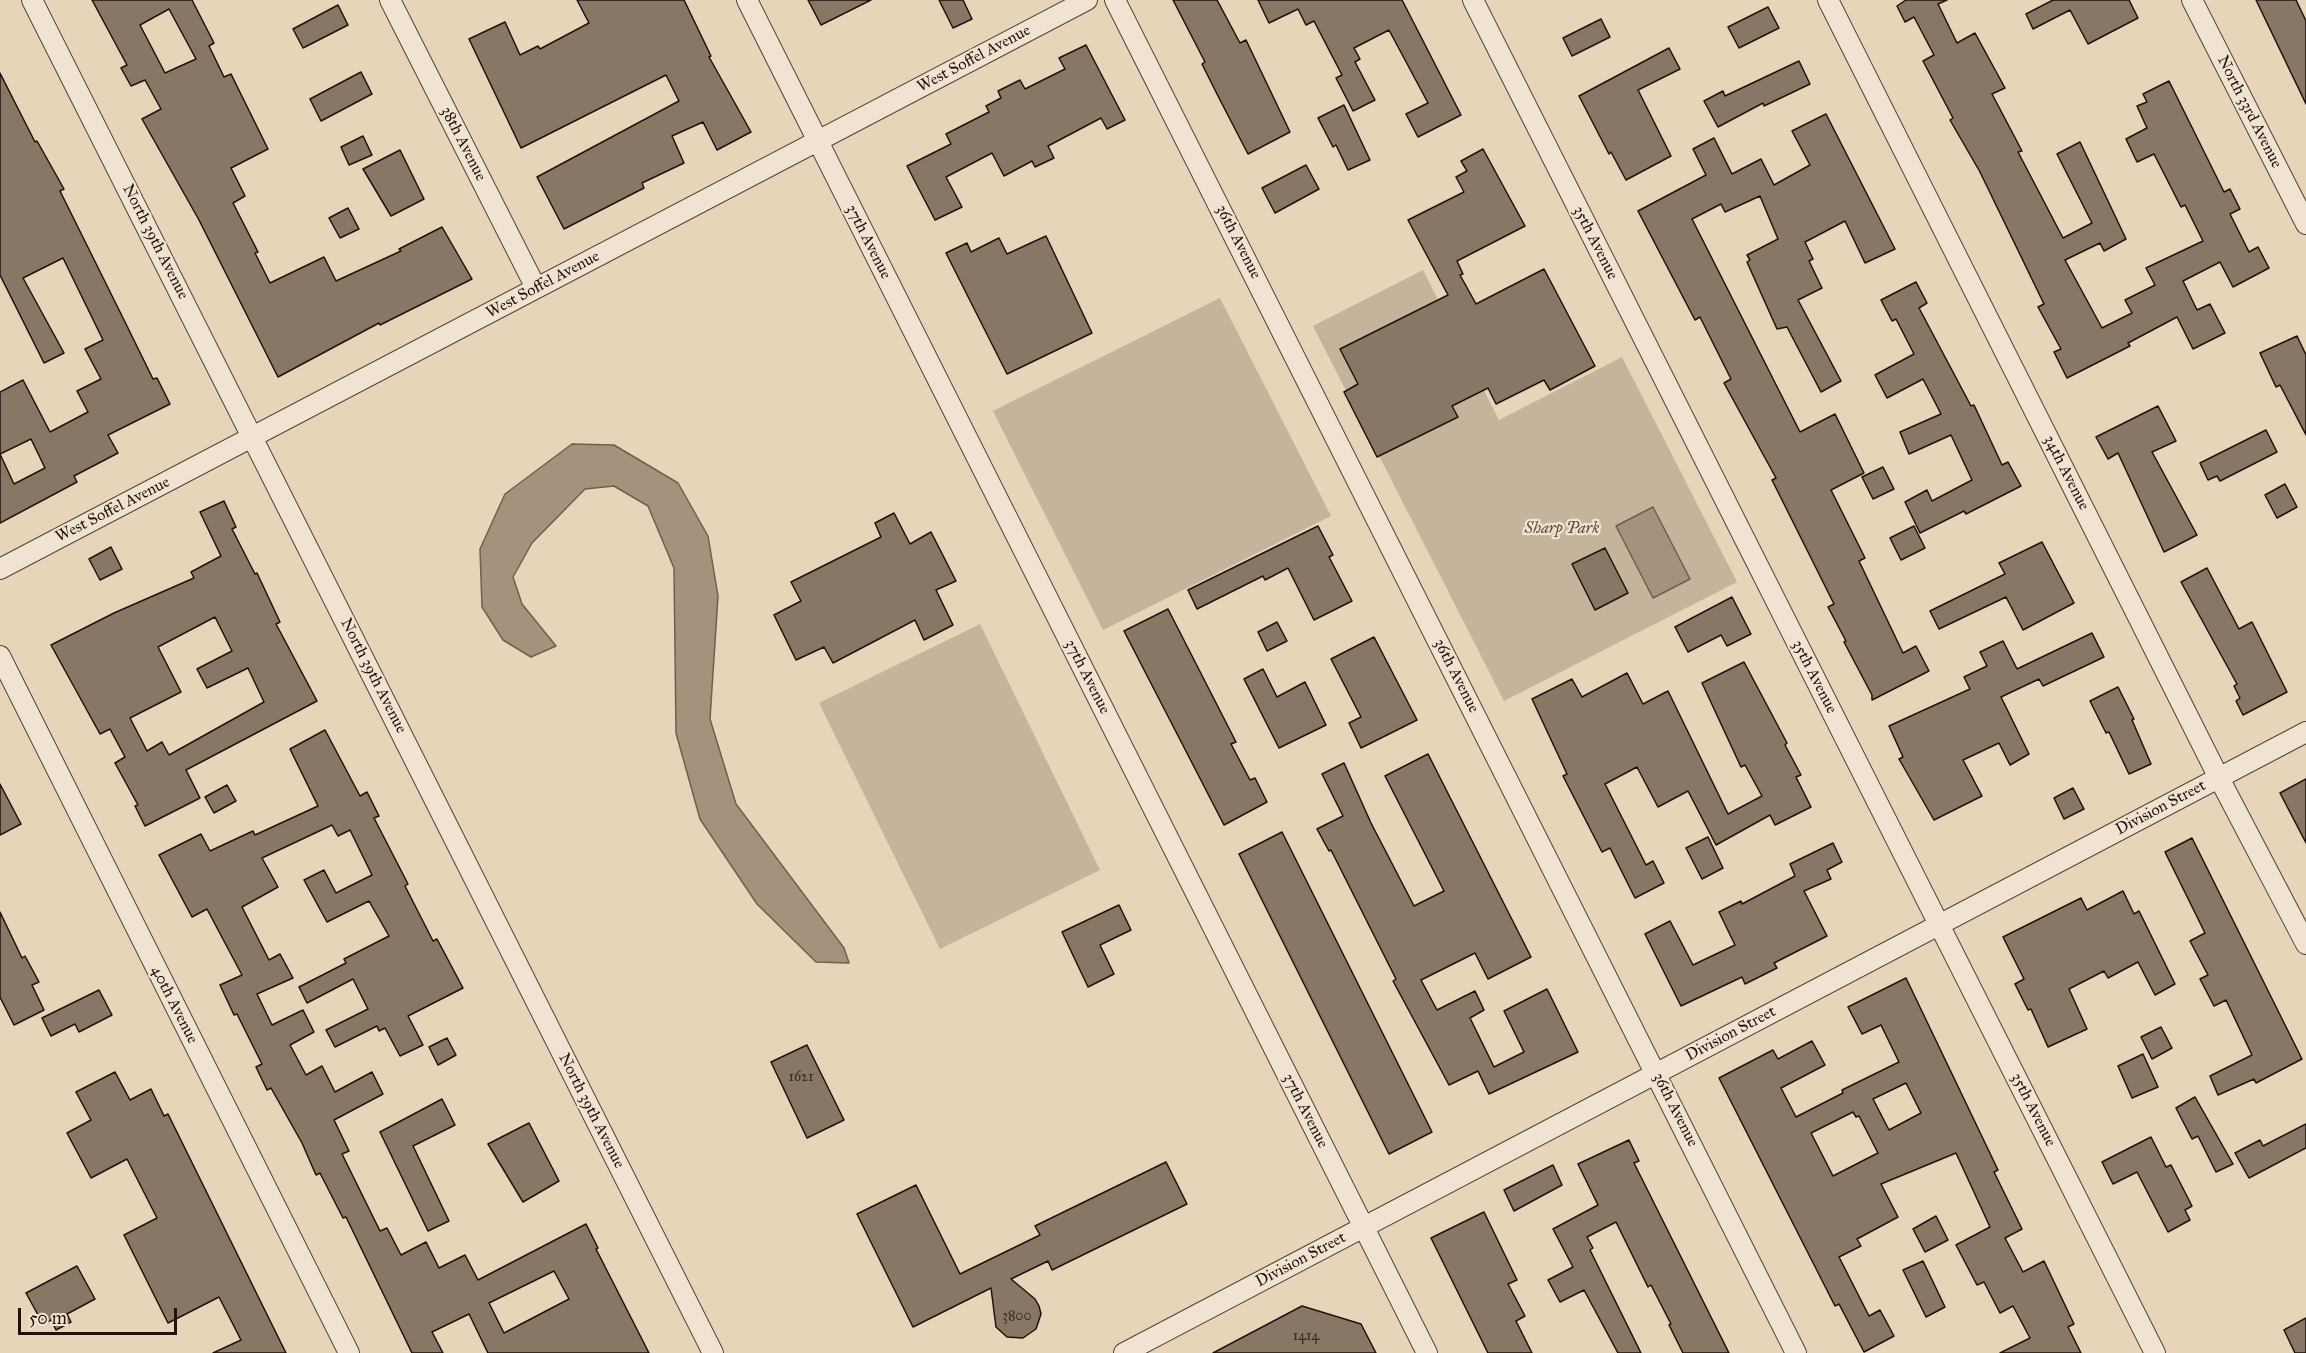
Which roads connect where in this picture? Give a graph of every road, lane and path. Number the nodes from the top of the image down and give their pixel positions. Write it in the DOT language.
graph roads {
  1 [pos="32,0"];
  2 [pos="390,0"];
  3 [pos="747,0"];
  4 [pos="1087,0"];
  5 [pos="1115,0"];
  6 [pos="1473,0"];
  7 [pos="1828,0"];
  8 [pos="2192,0"];
  9 [pos="818,141"];
  10 [pos="2306,224"];
  11 [pos="536,288"];
  12 [pos="253,437"];
  13 [pos="0,569"];
  14 [pos="0,656"];
  15 [pos="2306,732"];
  16 [pos="2219,778"];
  17 [pos="1940,925"];
  18 [pos="2306,945"];
  19 [pos="1657,1074"];
  20 [pos="1364,1227"];
  21 [pos="349,1353"];
  22 [pos="713,1353"];
  23 [pos="1124,1353"];
  24 [pos="1427,1353"];
  25 [pos="1796,1353"];
  26 [pos="2155,1353"];
  1 -- 12 [label="street, North 39th Avenue"];
  2 -- 11 [label="street, 38th Avenue"];
  3 -- 9 [label="street, 37th Avenue"];
  4 -- 9 [label="street, West Soffel Avenue"];
  5 -- 19 [label="street, 36th Avenue"];
  6 -- 17 [label="street, 35th Avenue"];
  7 -- 16 [label="street, 34th Avenue"];
  8 -- 10 [label="street, North 33rd Avenue"];
  9 -- 11 [label="street, West Soffel Avenue"];
  9 -- 20 [label="street, 37th Avenue"];
  11 -- 12 [label="street, West Soffel Avenue"];
  12 -- 13 [label="street, West Soffel Avenue"];
  12 -- 22 [label="street, North 39th Avenue"];
  14 -- 21 [label="street, 40th Avenue"];
  15 -- 16 [label="street, Division Street"];
  16 -- 17 [label="street, Division Street"];
  16 -- 18 [label="street, 34th Avenue"];
  17 -- 19 [label="street, Division Street"];
  17 -- 26 [label="street, 35th Avenue"];
  19 -- 20 [label="street, Division Street"];
  19 -- 25 [label="street, 36th Avenue"];
  20 -- 23 [label="street, Division Street"];
  20 -- 24 [label="street, 37th Avenue"];
}
